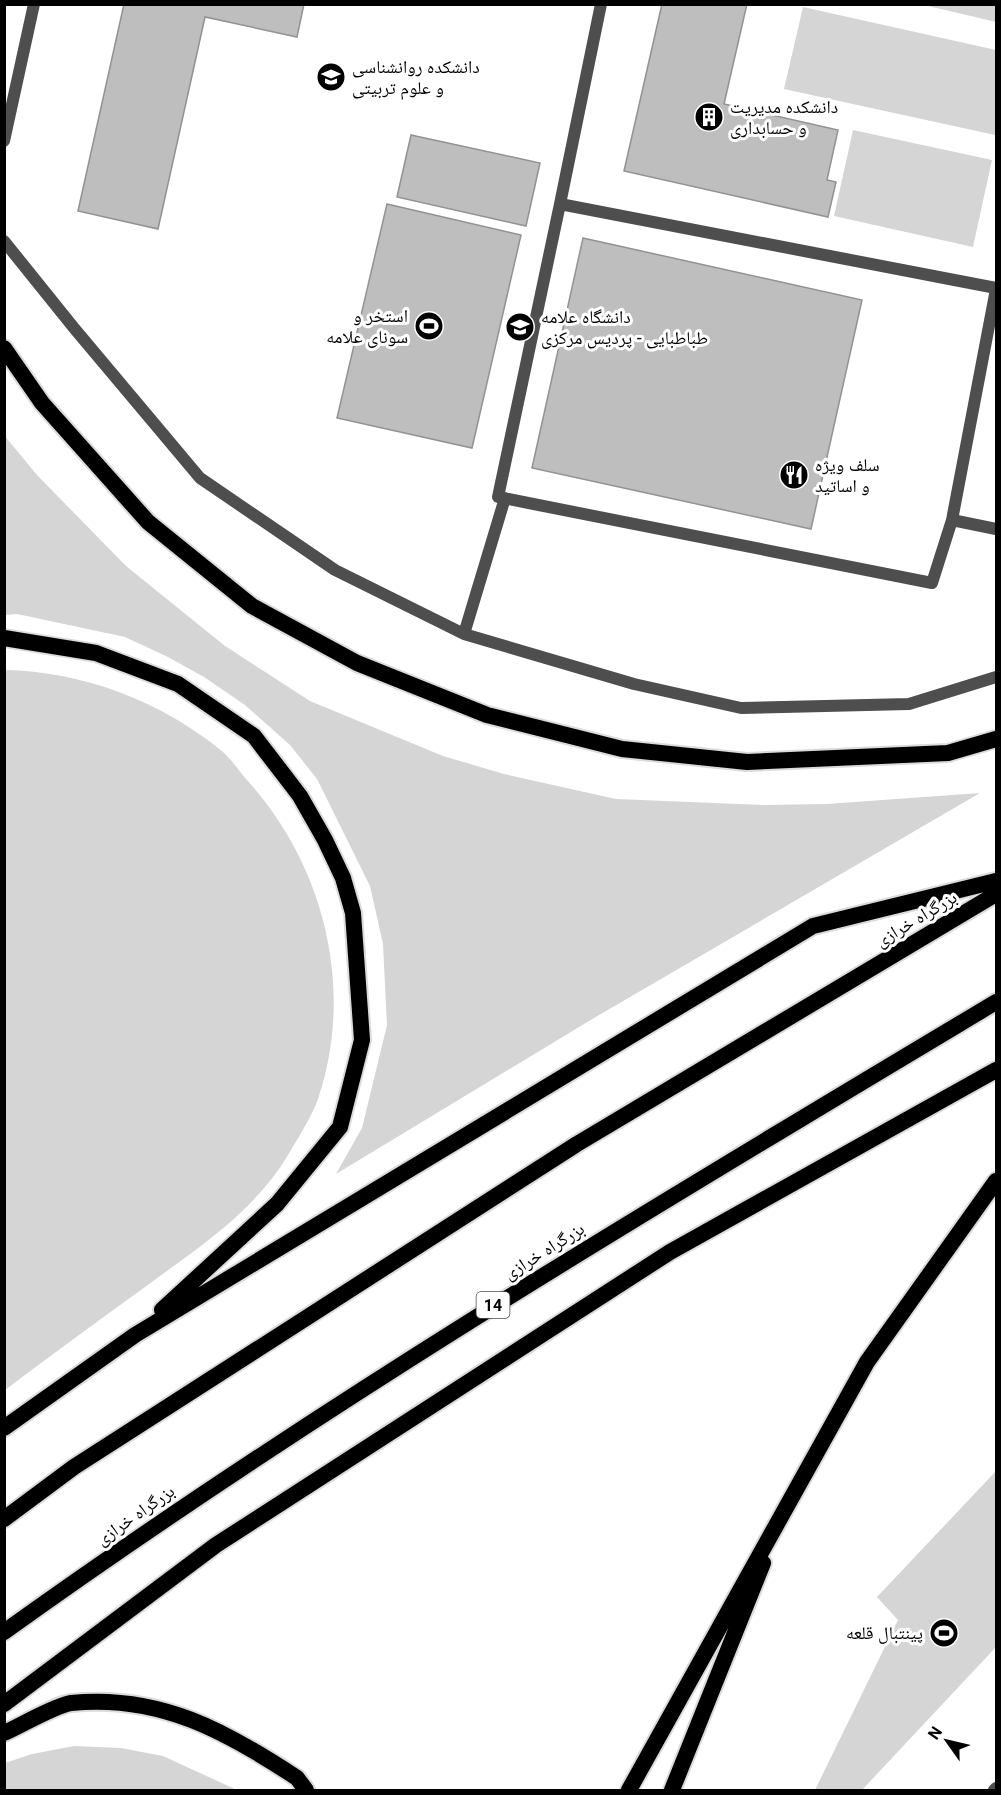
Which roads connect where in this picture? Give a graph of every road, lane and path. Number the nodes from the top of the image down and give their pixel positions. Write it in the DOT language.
graph roads {
  1 [pos="34,4"];
  2 [pos="600,4"];
  3 [pos="4,141"];
  4 [pos="560,204"];
  5 [pos="4,241"];
  6 [pos="996,288"];
  7 [pos="4,348"];
  8 [pos="505,498"];
  9 [pos="952,520"];
  10 [pos="996,529"];
  11 [pos="464,634"];
  12 [pos="4,638"];
  13 [pos="996,677"];
  14 [pos="996,739"];
  15 [pos="996,881"];
  16 [pos="996,894"];
  17 [pos="996,1002"];
  18 [pos="996,1070"];
  19 [pos="996,1180"];
  20 [pos="135,1335"];
  21 [pos="4,1428"];
  22 [pos="791,1493"];
  23 [pos="4,1519"];
  24 [pos="4,1632"];
  25 [pos="4,1704"];
  26 [pos="4,1733"];
  27 [pos="306,1791"];
  28 [pos="629,1791"];
  29 [pos="672,1791"];
  1 -- 3 [label="lane"];
  2 -- 4 [label="lane"];
  4 -- 6 [label="lane"];
  4 -- 8 [label="lane"];
  5 -- 11 [label="lane"];
  6 -- 9 [label="lane"];
  7 -- 14 [label="highway"];
  8 -- 9 [label="lane"];
  8 -- 11 [label="lane"];
  9 -- 10 [label="lane"];
  11 -- 13 [label="lane"];
  12 -- 20 [label="highway"];
  15 -- 20 [label="highway"];
  16 -- 23 [label="highway, بزرگراه خرازی"];
  17 -- 24 [label="highway, بزرگراه خرازی / 14"];
  18 -- 25 [label="highway"];
  19 -- 22 [label="highway"];
  20 -- 21 [label="highway"];
  22 -- 28 [label="highway"];
  22 -- 29 [label="highway"];
  26 -- 27 [label="highway"];
}
